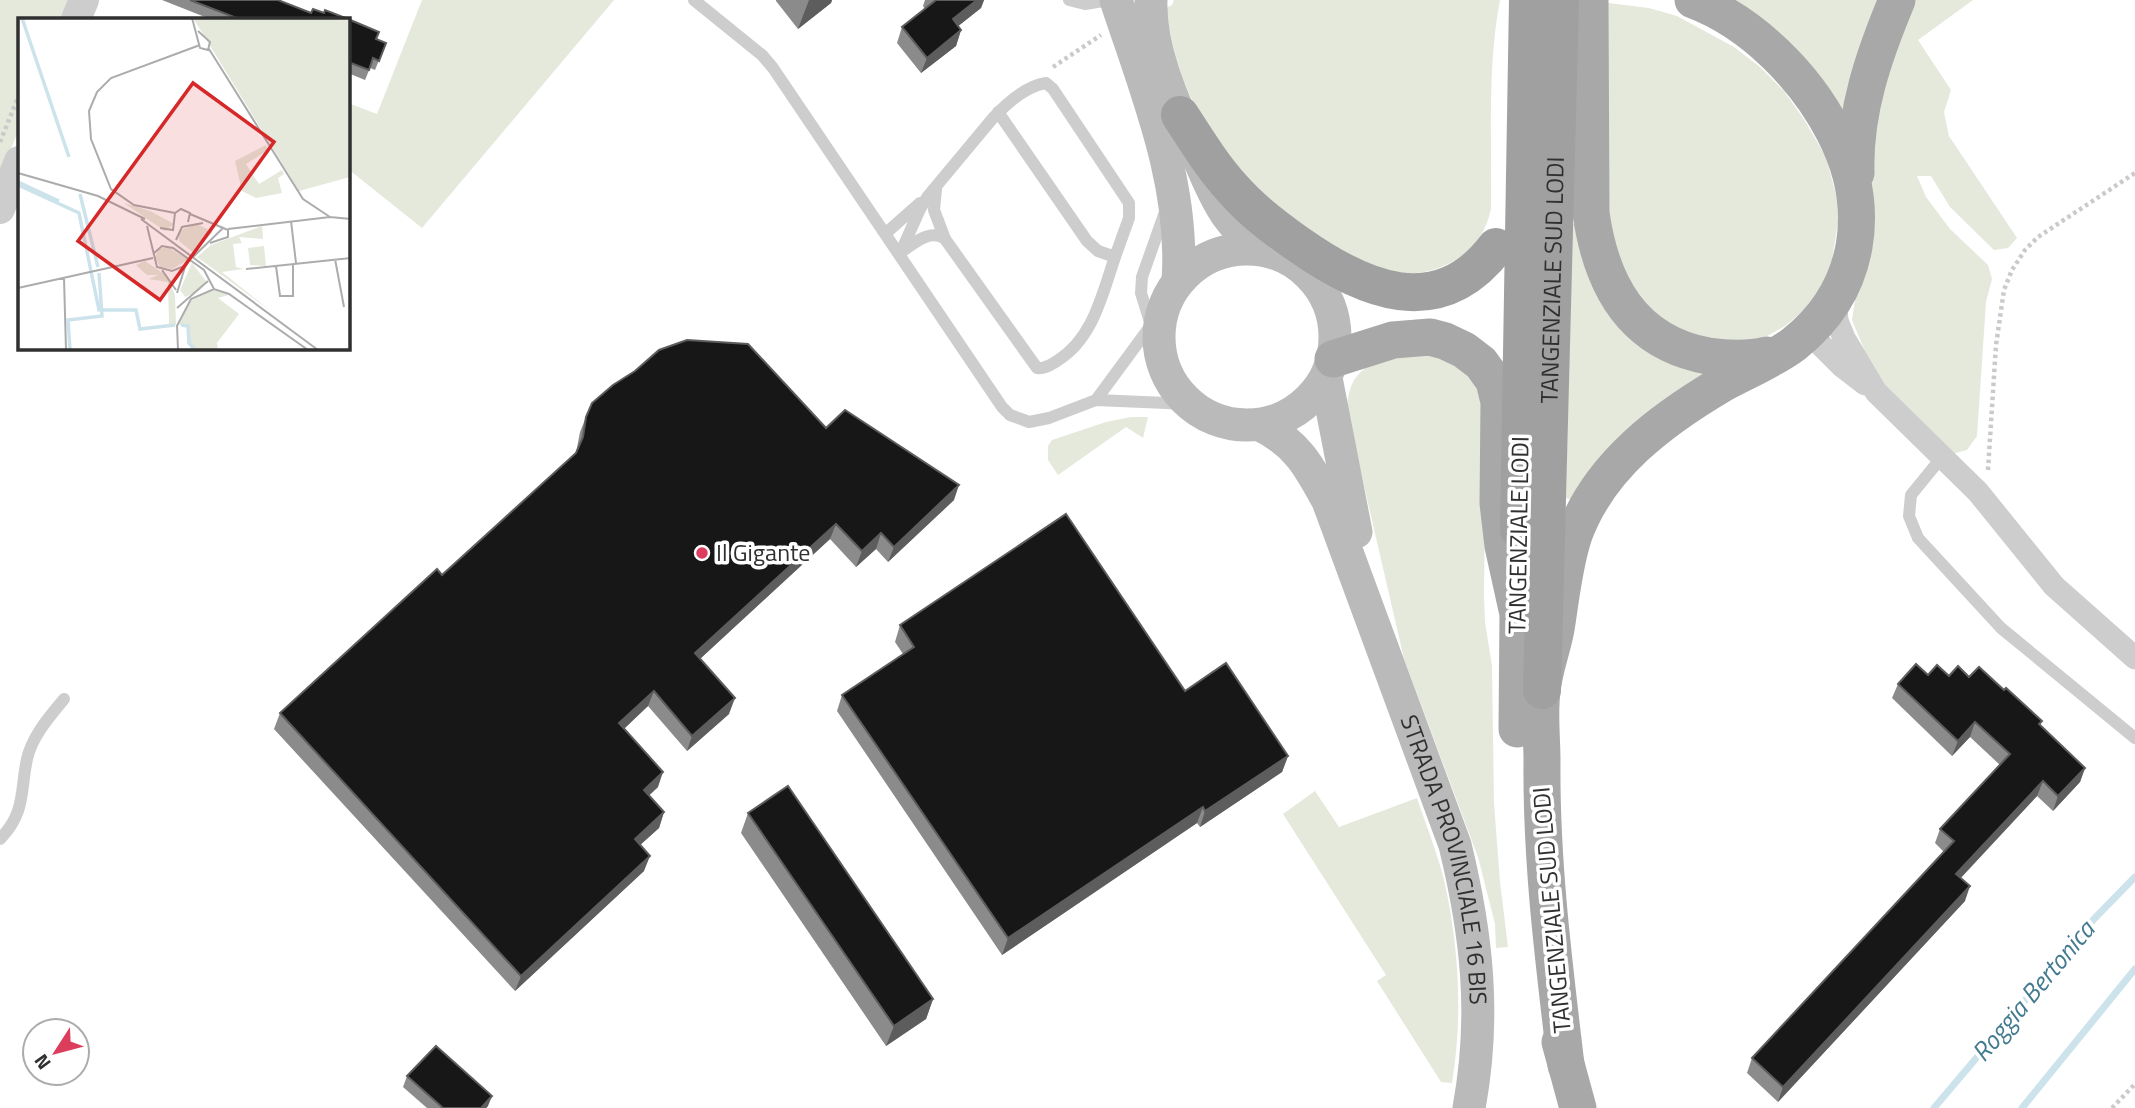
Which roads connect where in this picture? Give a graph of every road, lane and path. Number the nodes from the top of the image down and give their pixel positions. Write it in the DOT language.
graph roads {
  1 [pos="84,0"];
  2 [pos="694,0"];
  3 [pos="1069,0"];
  4 [pos="1151,0"];
  5 [pos="1528,0"];
  6 [pos="1560,0"];
  7 [pos="1590,0"];
  8 [pos="1693,0"];
  9 [pos="1897,0"];
  10 [pos="1108,1"];
  11 [pos="76,18"];
  12 [pos="1046,83"];
  13 [pos="18,97"];
  14 [pos="1527,100"];
  15 [pos="999,112"];
  16 [pos="1180,115"];
  17 [pos="0,142"];
  18 [pos="18,164"];
  19 [pos="2135,173"];
  20 [pos="1172,181"];
  21 [pos="937,186"];
  22 [pos="1856,195"];
  23 [pos="928,196"];
  24 [pos="0,209"];
  25 [pos="886,233"];
  26 [pos="946,239"];
  27 [pos="1496,247"];
  28 [pos="1261,249"];
  29 [pos="900,254"];
  30 [pos="1115,257"];
  31 [pos="1322,289"];
  32 [pos="1835,297"];
  33 [pos="1164,306"];
  34 [pos="1799,339"];
  35 [pos="1329,369"];
  36 [pos="1875,392"];
  37 [pos="1096,401"];
  38 [pos="1190,404"];
  39 [pos="1260,425"];
  40 [pos="1942,457"];
  41 [pos="1978,492"];
  42 [pos="1518,614"];
  43 [pos="1372,617"];
  44 [pos="2135,658"];
  45 [pos="1542,690"];
  46 [pos="64,699"];
  47 [pos="2135,738"];
  48 [pos="0,839"];
  49 [pos="1566,1065"];
  50 [pos="2135,1084"];
  51 [pos="1470,1104"];
  52 [pos="1578,1108"];
  53 [pos="2112,1108"];
  1 -- 11 [label="street"];
  2 -- 25 [label="lane"];
  3 -- 10 [label="lane"];
  4 -- 16 [label="main road"];
  5 -- 14 [label="highway, TANGENZIALE LODI"];
  6 -- 45 [label="highway, TANGENZIALE SUD LODI"];
  7 -- 34 [label="main road"];
  8 -- 22 [label="main road"];
  9 -- 22 [label="main road"];
  10 -- 12 [label="path"];
  10 -- 20 [label="main road"];
  12 -- 15 [label="lane"];
  12 -- 30 [label="lane"];
  13 -- 17 [label="path"];
  14 -- 27 [label="highway"];
  14 -- 42 [label="highway, TANGENZIALE LODI"];
  15 -- 21 [label="lane"];
  15 -- 30 [label="lane"];
  16 -- 27 [label="highway"];
  16 -- 28 [label="main road"];
  18 -- 24 [label="street"];
  19 -- 41 [label="path"];
  20 -- 33 [label="main road"];
  20 -- 33 [label="lane"];
  21 -- 23 [label="lane"];
  21 -- 26 [label="lane"];
  22 -- 32 [label="main road"];
  23 -- 25 [label="lane"];
  23 -- 29 [label="lane"];
  25 -- 29 [label="lane"];
  26 -- 29 [label="lane"];
  26 -- 30 [label="lane"];
  27 -- 31 [label="highway"];
  28 -- 31 [label="main road"];
  28 -- 33 [label="main road"];
  29 -- 37 [label="lane"];
  31 -- 35 [label="main road"];
  32 -- 34 [label="main road"];
  32 -- 36 [label="street"];
  33 -- 37 [label="lane"];
  33 -- 38 [label="main road"];
  34 -- 36 [label="street"];
  34 -- 45 [label="main road"];
  35 -- 39 [label="main road"];
  35 -- 42 [label="main road"];
  35 -- 43 [label="main road, STRADA PROVINCIALE 16 BIS"];
  36 -- 40 [label="street"];
  37 -- 38 [label="lane"];
  38 -- 39 [label="main road"];
  39 -- 43 [label="main road, STRADA PROVINCIALE 16 BIS"];
  40 -- 41 [label="street"];
  40 -- 47 [label="lane"];
  41 -- 44 [label="street"];
  42 -- 49 [label="main road, TANGENZIALE LODI"];
  43 -- 51 [label="main road, STRADA PROVINCIALE 16 BIS"];
  45 -- 49 [label="main road, TANGENZIALE SUD LODI"];
  46 -- 48 [label="lane"];
  49 -- 52 [label="main road"];
  50 -- 53 [label="path"];
}
